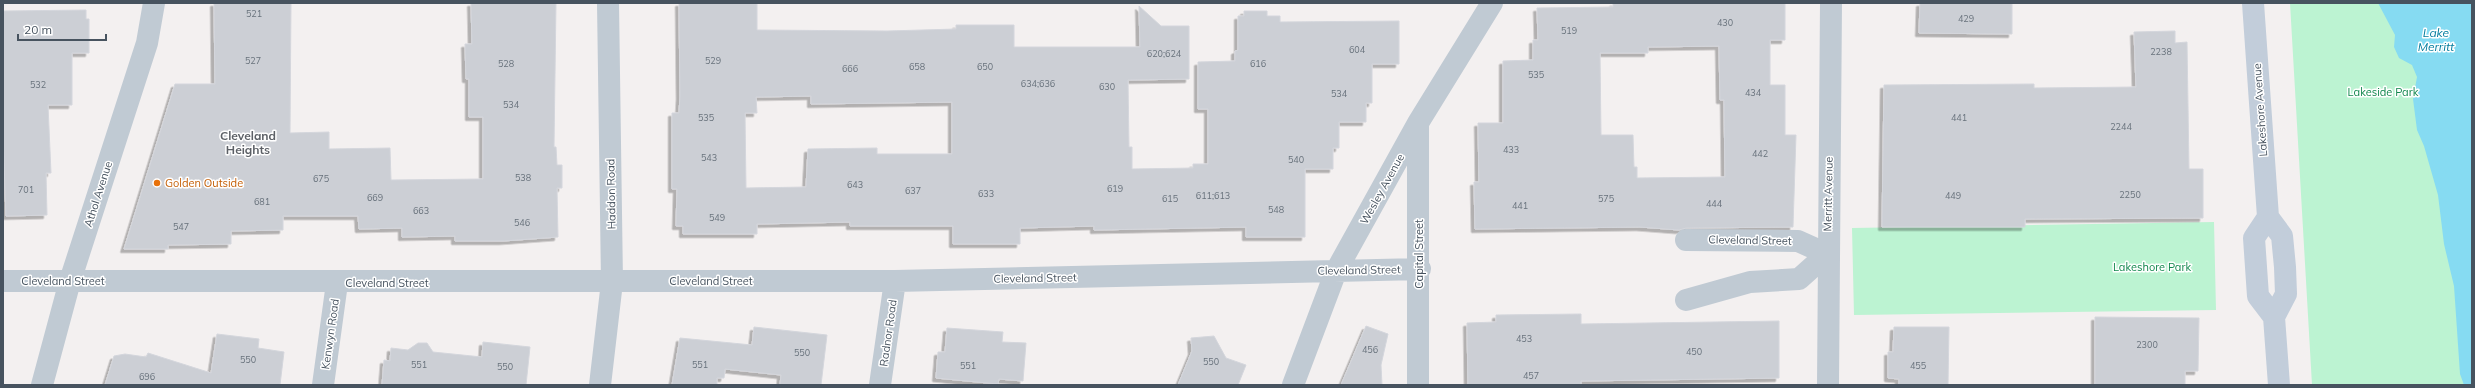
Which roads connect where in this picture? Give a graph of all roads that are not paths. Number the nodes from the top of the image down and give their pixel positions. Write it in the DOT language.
graph roads {
  1 [pos="154,3"];
  2 [pos="608,3"];
  3 [pos="1492,3"];
  4 [pos="1831,3"];
  5 [pos="2253,3"];
  6 [pos="1418,123"];
  7 [pos="1686,240"];
  8 [pos="1827,254"];
  9 [pos="1420,269"];
  10 [pos="1336,271"];
  11 [pos="3,281"];
  12 [pos="70,281"];
  13 [pos="895,281"];
  14 [pos="612,282"];
  15 [pos="337,283"];
  16 [pos="1686,300"];
  17 [pos="42,385"];
  18 [pos="323,385"];
  19 [pos="600,385"];
  20 [pos="880,385"];
  21 [pos="1293,385"];
  22 [pos="1418,385"];
  23 [pos="1828,385"];
  24 [pos="2279,385"];
  1 -- 12 [label="street, Athol Avenue"];
  2 -- 14 [label="street, Haddon Road"];
  3 -- 6 [label="street, Wesley Avenue"];
  4 -- 8 [label="street, Merritt Avenue"];
  5 -- 24 [label="main road, Lakeshore Avenue"];
  6 -- 9 [label="street, Capital Street"];
  6 -- 10 [label="street, Wesley Avenue"];
  7 -- 8 [label="street, Cleveland Street"];
  8 -- 16 [label="street"];
  8 -- 23 [label="street, Merritt Avenue"];
  9 -- 10 [label="street, Cleveland Street"];
  9 -- 22 [label="street, Capital Street"];
  10 -- 13 [label="street, Cleveland Street"];
  10 -- 21 [label="street, Wesley Avenue"];
  11 -- 12 [label="street, Cleveland Street"];
  12 -- 15 [label="street, Cleveland Street"];
  12 -- 17 [label="street, Athol Avenue"];
  13 -- 14 [label="street, Cleveland Street"];
  13 -- 20 [label="street, Radnor Road"];
  14 -- 15 [label="street, Cleveland Street"];
  14 -- 19 [label="street, Haddon Road"];
  15 -- 18 [label="street, Kenwyn Road"];
}
